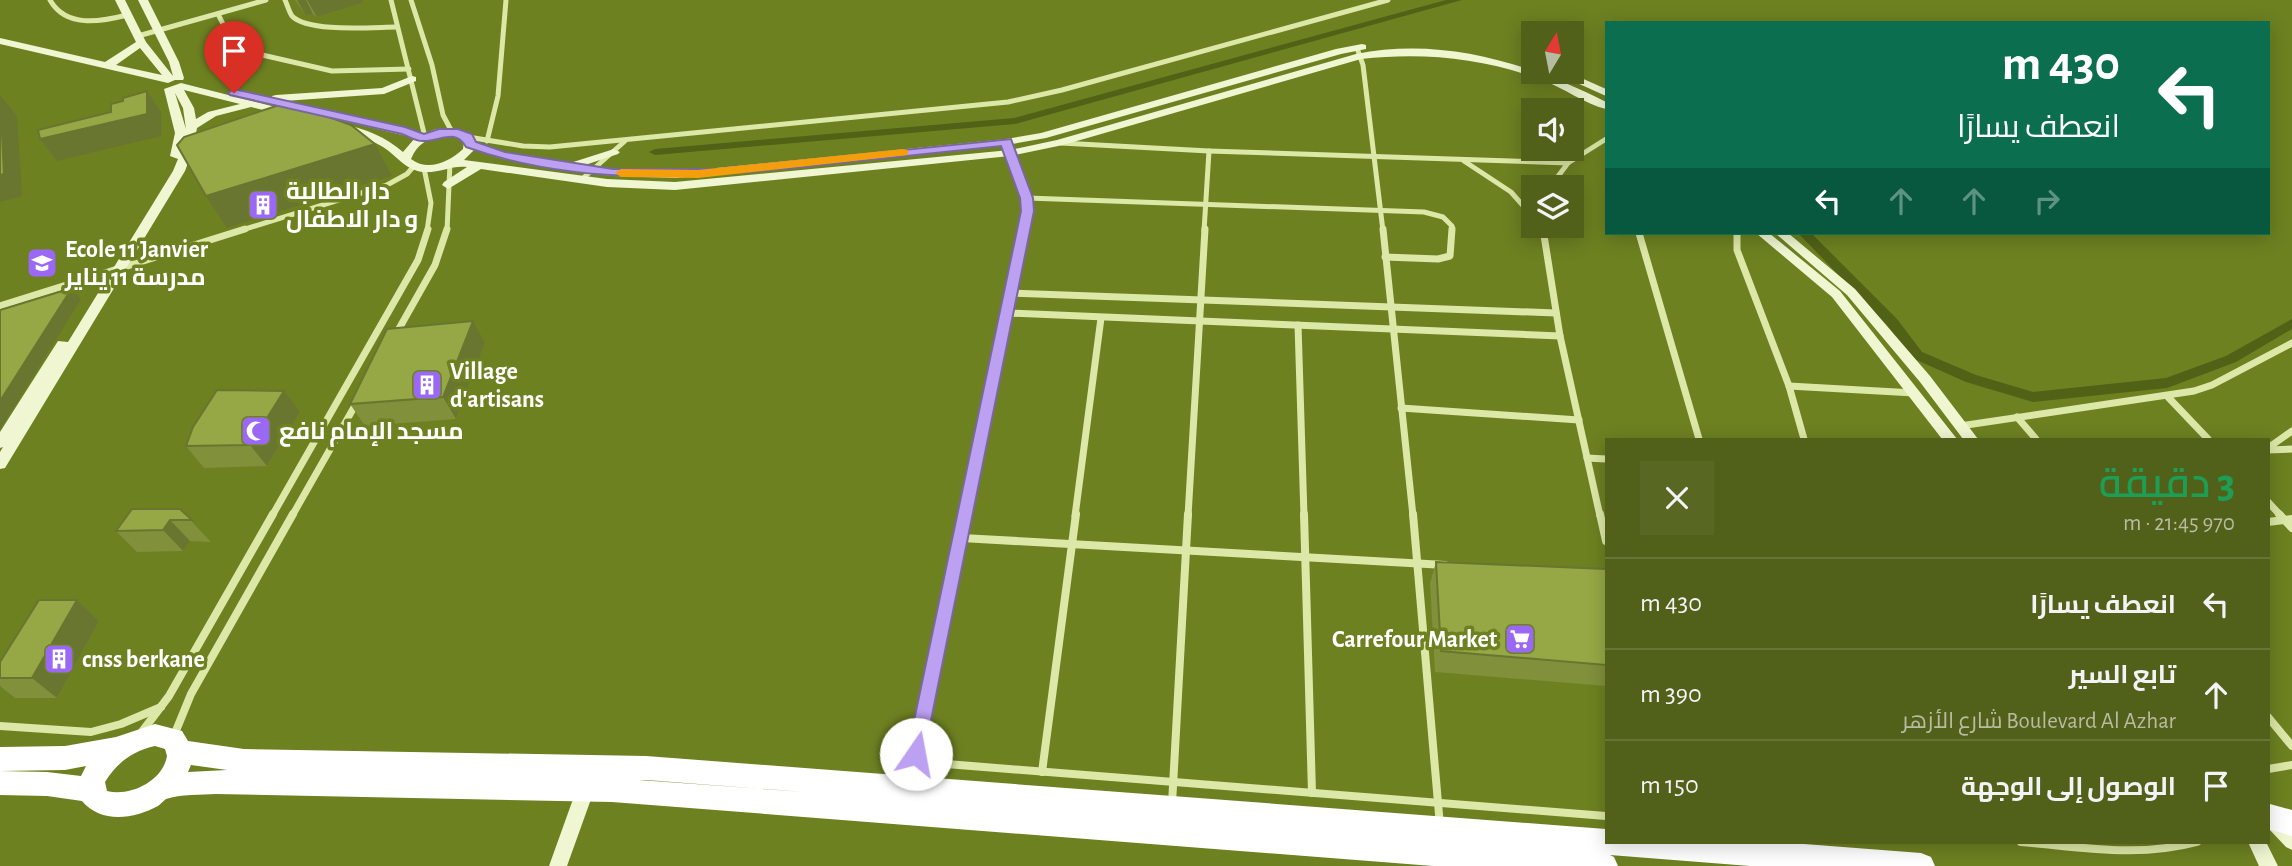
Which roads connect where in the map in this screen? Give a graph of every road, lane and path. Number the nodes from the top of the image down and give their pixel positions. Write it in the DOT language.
graph roads {
  1 [pos="50,0"];
  2 [pos="120,0"];
  3 [pos="143,0"];
  4 [pos="267,0"];
  5 [pos="285,0"];
  6 [pos="391,0"];
  7 [pos="411,0"];
  8 [pos="506,0"];
  9 [pos="1388,0"];
  10 [pos="218,14"];
  11 [pos="127,15"];
  12 [pos="397,27"];
  13 [pos="159,30"];
  14 [pos="139,40"];
  15 [pos="0,41"];
  16 [pos="0,49"];
  17 [pos="1359,52"];
  18 [pos="1521,60"];
  19 [pos="107,66"];
  20 [pos="411,74"];
  21 [pos="174,83"];
  22 [pos="1584,83"];
  23 [pos="1605,93"];
  24 [pos="258,102"];
  25 [pos="1605,105"];
  26 [pos="193,126"];
  27 [pos="452,132"];
  28 [pos="425,137"];
  29 [pos="625,140"];
  30 [pos="1605,140"];
  31 [pos="469,141"];
  32 [pos="487,142"];
  33 [pos="1059,143"];
  34 [pos="1008,147"];
  35 [pos="1209,151"];
  36 [pos="614,152"];
  37 [pos="1375,156"];
  38 [pos="1464,161"];
  39 [pos="452,163"];
  40 [pos="1568,163"];
  41 [pos="415,164"];
  42 [pos="482,165"];
  43 [pos="564,167"];
  44 [pos="593,171"];
  45 [pos="1559,175"];
  46 [pos="581,180"];
  47 [pos="448,185"];
  48 [pos="1027,198"];
  49 [pos="1521,201"];
  50 [pos="1206,204"];
  51 [pos="1381,211"];
  52 [pos="1640,235"];
  53 [pos="1737,235"];
  54 [pos="1764,235"];
  55 [pos="1783,235"];
  56 [pos="1543,238"];
  57 [pos="1385,257"];
  58 [pos="120,269"];
  59 [pos="106,274"];
  60 [pos="1012,293"];
  61 [pos="1201,299"];
  62 [pos="0,306"];
  63 [pos="1391,306"];
  64 [pos="1008,313"];
  65 [pos="1556,313"];
  66 [pos="1101,318"];
  67 [pos="1199,321"];
  68 [pos="1298,325"];
  69 [pos="1393,328"];
  70 [pos="1560,336"];
  71 [pos="392,340"];
  72 [pos="2292,343"];
  73 [pos="1789,386"];
  74 [pos="1915,393"];
  75 [pos="2168,397"];
  76 [pos="359,399"];
  77 [pos="1401,408"];
  78 [pos="2017,416"];
  79 [pos="1579,419"];
  80 [pos="1960,426"];
  81 [pos="2292,431"];
  82 [pos="1699,438"];
  83 [pos="1804,438"];
  84 [pos="1949,438"];
  85 [pos="1970,438"];
  86 [pos="2035,438"];
  87 [pos="2207,438"];
  88 [pos="0,443"];
  89 [pos="2270,448"];
  90 [pos="2270,449"];
  91 [pos="2292,449"];
  92 [pos="1587,458"];
  93 [pos="1605,459"];
  94 [pos="0,464"];
  95 [pos="2270,504"];
  96 [pos="1603,508"];
  97 [pos="2288,519"];
  98 [pos="2270,522"];
  99 [pos="2292,528"];
  100 [pos="1605,530"];
  101 [pos="962,538"];
  102 [pos="1072,543"];
  103 [pos="1186,550"];
  104 [pos="1305,557"];
  105 [pos="1418,564"];
  106 [pos="1458,565"];
  107 [pos="162,707"];
  108 [pos="2270,720"];
  109 [pos="0,726"];
  110 [pos="128,743"];
  111 [pos="176,745"];
  112 [pos="2292,746"];
  113 [pos="0,758"];
  114 [pos="2292,765"];
  115 [pos="2270,769"];
  116 [pos="1042,772"];
  117 [pos="0,783"];
  118 [pos="1173,783"];
  119 [pos="162,787"];
  120 [pos="586,788"];
  121 [pos="92,790"];
  122 [pos="1312,793"];
  123 [pos="1172,809"];
  124 [pos="1605,816"];
  125 [pos="1439,817"];
  126 [pos="2274,818"];
  127 [pos="1605,837"];
  128 [pos="2292,841"];
  129 [pos="2047,844"];
  130 [pos="2191,844"];
  131 [pos="2257,844"];
  132 [pos="1674,845"];
  133 [pos="558,866"];
  134 [pos="1604,866"];
  135 [pos="1921,866"];
  136 [pos="2269,866"];
  1 -- 11 [label="street"];
  2 -- 11 [label="main road"];
  3 -- 13 [label="main road"];
  4 -- 10 [label="street"];
  5 -- 12 [label="street"];
  6 -- 12 [label="street"];
  7 -- 27 [label="street"];
  8 -- 32 [label="street"];
  9 -- 29 [label="street"];
  10 -- 13 [label="street"];
  10 -- 20 [label="street"];
  11 -- 14 [label="main road"];
  12 -- 20 [label="street"];
  13 -- 14 [label="street"];
  13 -- 21 [label="main road"];
  14 -- 19 [label="main road"];
  14 -- 21 [label="main road"];
  15 -- 19 [label="main road"];
  16 -- 21 [label="main road"];
  17 -- 18 [label="main road"];
  17 -- 25 [label="main road"];
  17 -- 33 [label="main road"];
  17 -- 34 [label="main road"];
  17 -- 37 [label="street"];
  19 -- 21 [label="main road"];
  20 -- 24 [label="main road"];
  20 -- 28 [label="street"];
  21 -- 24 [label="main road"];
  21 -- 26 [label="main road"];
  21 -- 59 [label="main road"];
  22 -- 23 [label="main road"];
  24 -- 26 [label="main road"];
  24 -- 28 [label="main road"];
  24 -- 41 [label="main road"];
  26 -- 58 [label="main road"];
  27 -- 28 [label="main road"];
  27 -- 31 [label="main road"];
  28 -- 41 [label="main road"];
  29 -- 32 [label="street"];
  29 -- 36 [label="street"];
  30 -- 40 [label="street"];
  31 -- 32 [label="street"];
  31 -- 39 [label="main road"];
  31 -- 43 [label="main road"];
  33 -- 34 [label="main road"];
  33 -- 35 [label="street"];
  34 -- 44 [label="main road"];
  34 -- 46 [label="main road"];
  34 -- 48 [label="street"];
  35 -- 37 [label="street"];
  35 -- 50 [label="street"];
  36 -- 43 [label="main road"];
  36 -- 44 [label="street"];
  37 -- 38 [label="street"];
  37 -- 51 [label="street"];
  38 -- 40 [label="street"];
  38 -- 49 [label="street"];
  39 -- 41 [label="main road"];
  39 -- 42 [label="main road"];
  39 -- 47 [label="street"];
  40 -- 45 [label="street"];
  41 -- 58 [label="street"];
  41 -- 107 [label="street"];
  42 -- 46 [label="main road"];
  42 -- 47 [label="main road"];
  43 -- 44 [label="main road"];
  44 -- 46 [label="street"];
  47 -- 71 [label="street"];
  48 -- 50 [label="street"];
  48 -- 60 [label="street"];
  50 -- 51 [label="street"];
  50 -- 61 [label="street"];
  51 -- 57 [label="street"];
  51 -- 57 [label="street"];
  52 -- 82 [label="street"];
  53 -- 73 [label="street"];
  54 -- 74 [label="main road"];
  55 -- 80 [label="main road"];
  56 -- 65 [label="street"];
  57 -- 63 [label="street"];
  58 -- 59 [label="street"];
  58 -- 94 [label="main road"];
  59 -- 62 [label="street"];
  59 -- 88 [label="main road"];
  60 -- 61 [label="street"];
  60 -- 64 [label="street"];
  61 -- 63 [label="street"];
  61 -- 67 [label="street"];
  63 -- 65 [label="street"];
  63 -- 69 [label="street"];
  64 -- 66 [label="street"];
  64 -- 101 [label="street"];
  65 -- 70 [label="street"];
  66 -- 67 [label="street"];
  66 -- 102 [label="street"];
  67 -- 68 [label="street"];
  67 -- 103 [label="street"];
  68 -- 69 [label="street"];
  68 -- 104 [label="street"];
  69 -- 70 [label="street"];
  69 -- 77 [label="street"];
  70 -- 79 [label="street"];
  72 -- 75 [label="street"];
  73 -- 74 [label="street"];
  73 -- 83 [label="street"];
  74 -- 84 [label="main road"];
  75 -- 78 [label="street"];
  75 -- 87 [label="street"];
  76 -- 111 [label="street"];
  77 -- 79 [label="street"];
  77 -- 105 [label="street"];
  78 -- 80 [label="street"];
  78 -- 86 [label="street"];
  79 -- 92 [label="street"];
  80 -- 85 [label="main road"];
  81 -- 89 [label="street"];
  90 -- 91 [label="street"];
  92 -- 93 [label="street"];
  92 -- 96 [label="street"];
  95 -- 97 [label="street"];
  96 -- 100 [label="street"];
  97 -- 98 [label="street"];
  97 -- 99 [label="street"];
  101 -- 102 [label="street"];
  101 -- 116 [label="street"];
  102 -- 103 [label="street"];
  102 -- 116 [label="street"];
  103 -- 104 [label="street"];
  103 -- 118 [label="street"];
  104 -- 105 [label="street"];
  104 -- 122 [label="street"];
  105 -- 106 [label="street"];
  105 -- 125 [label="street"];
  107 -- 109 [label="street"];
  107 -- 110 [label="street"];
  108 -- 112 [label="street"];
  110 -- 111 [label="highway"];
  110 -- 113 [label="highway"];
  110 -- 121 [label="highway"];
  111 -- 119 [label="highway"];
  111 -- 123 [label="highway"];
  114 -- 115 [label="street"];
  116 -- 118 [label="street"];
  117 -- 121 [label="highway"];
  118 -- 122 [label="street"];
  118 -- 123 [label="street"];
  119 -- 120 [label="highway"];
  119 -- 121 [label="highway"];
  120 -- 133 [label="main road"];
  120 -- 134 [label="highway"];
  122 -- 125 [label="street"];
  123 -- 125 [label="highway"];
  124 -- 125 [label="street"];
  125 -- 127 [label="highway"];
  126 -- 128 [label="main road"];
  129 -- 130 [label="street"];
  131 -- 136 [label="main road"];
  132 -- 135 [label="highway"];
}
